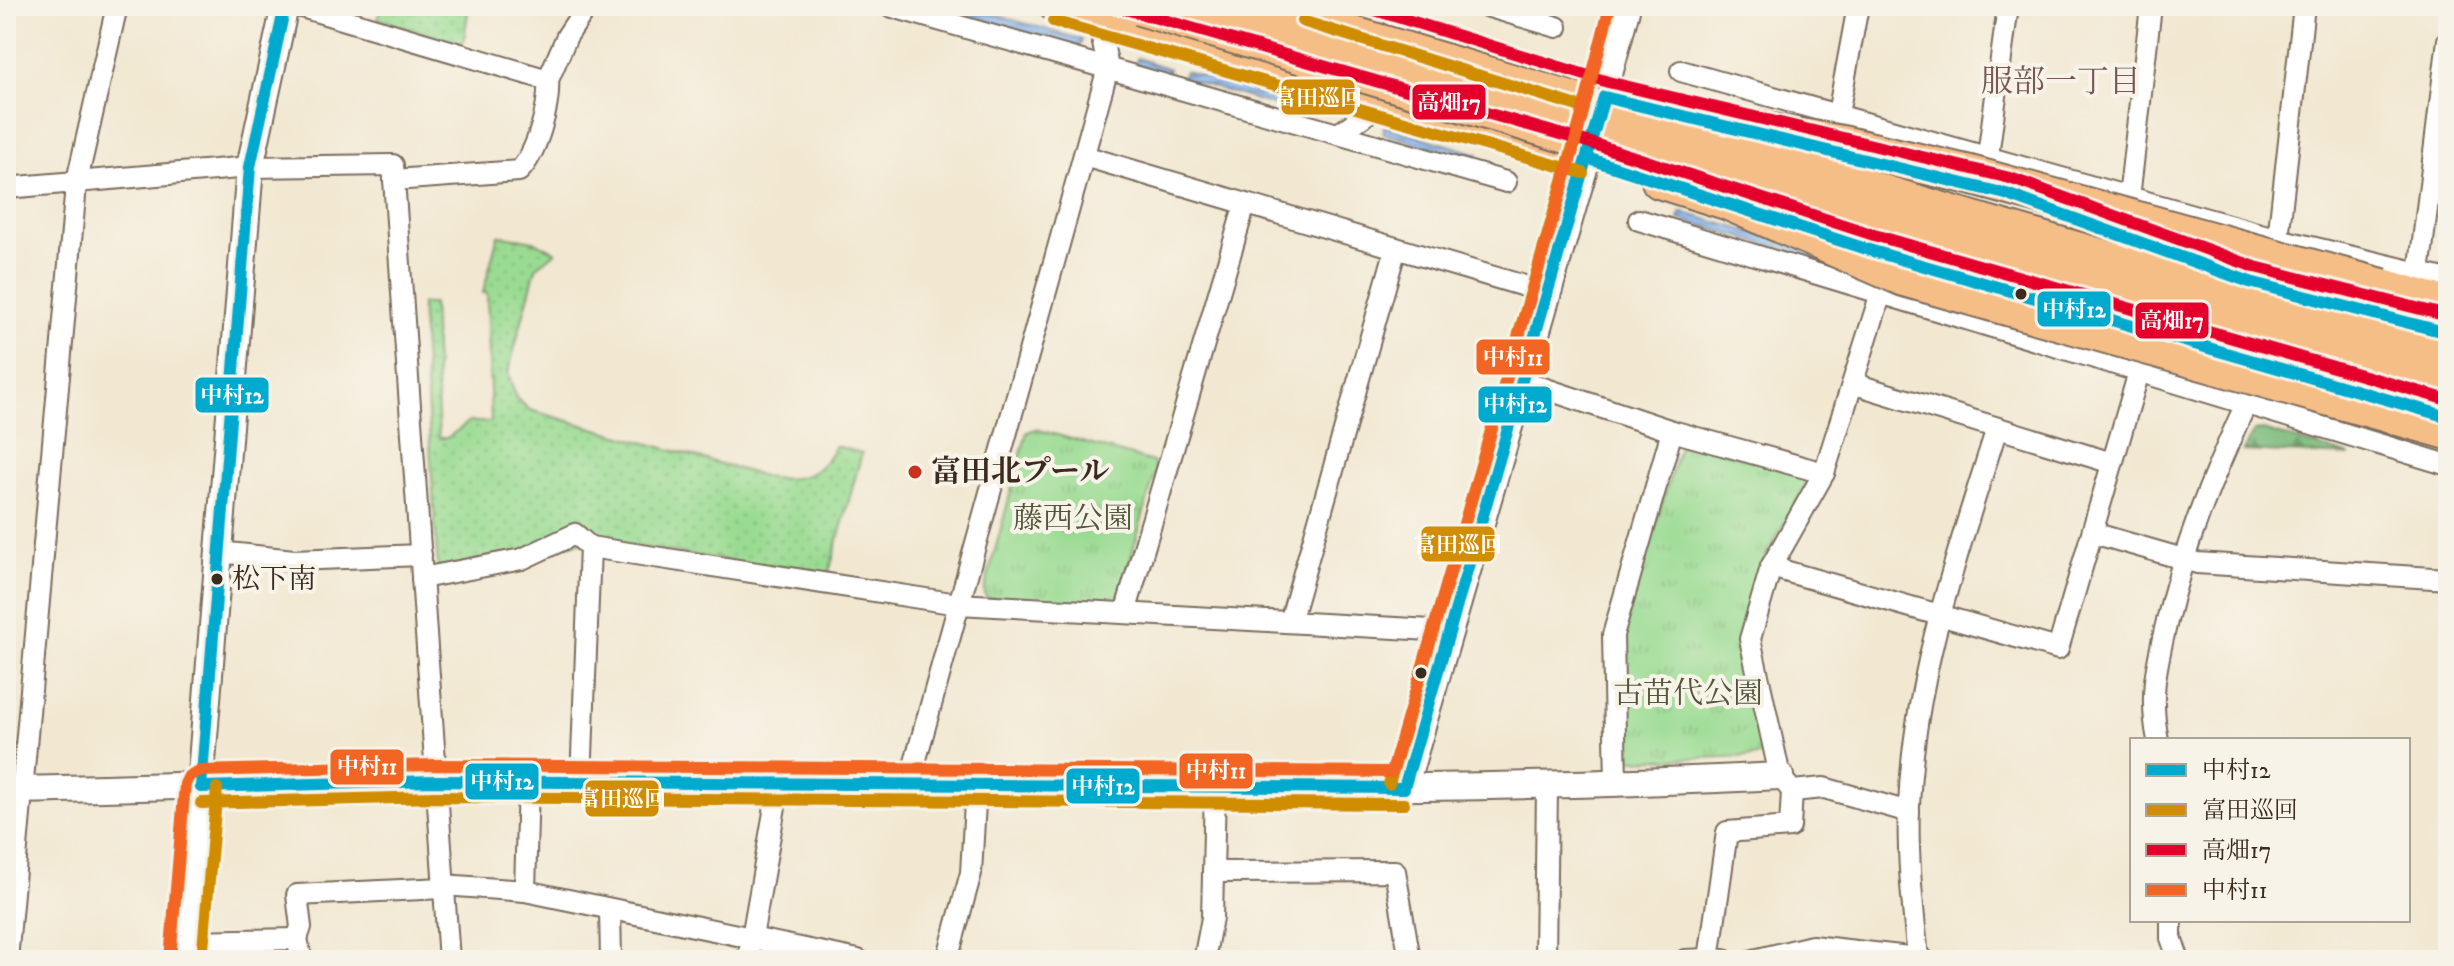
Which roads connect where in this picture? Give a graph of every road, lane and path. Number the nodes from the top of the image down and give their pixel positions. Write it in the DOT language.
graph roads {
  1 [pos="117,6"];
  2 [pos="285,6"];
  3 [pos="298,6"];
  4 [pos="587,6"];
  5 [pos="889,6"];
  6 [pos="1057,6"];
  7 [pos="1140,6"];
  8 [pos="1252,6"];
  9 [pos="1307,6"];
  10 [pos="1387,6"];
  11 [pos="1486,6"];
  12 [pos="1627,6"];
  13 [pos="1858,6"];
  14 [pos="2008,6"];
  15 [pos="2151,6"];
  16 [pos="2304,6"];
  17 [pos="938,13"];
  18 [pos="1098,18"];
  19 [pos="1557,27"];
  20 [pos="1406,35"];
  21 [pos="2448,40"];
  22 [pos="1108,68"];
  23 [pos="1681,71"];
  24 [pos="548,80"];
  25 [pos="1551,96"];
  26 [pos="1604,97"];
  27 [pos="1384,102"];
  28 [pos="1838,114"];
  29 [pos="1338,134"];
  30 [pos="1926,142"];
  31 [pos="1576,146"];
  32 [pos="1084,156"];
  33 [pos="1988,156"];
  34 [pos="1876,162"];
  35 [pos="250,167"];
  36 [pos="394,180"];
  37 [pos="1506,182"];
  38 [pos="76,185"];
  39 [pos="6,188"];
  40 [pos="2129,198"];
  41 [pos="1245,204"];
  42 [pos="1639,220"];
  43 [pos="2278,239"];
  44 [pos="1396,248"];
  45 [pos="1869,250"];
  46 [pos="2419,273"];
  47 [pos="2448,280"];
  48 [pos="1548,293"];
  49 [pos="1881,293"];
  50 [pos="1907,301"];
  51 [pos="2448,307"];
  52 [pos="2448,333"];
  53 [pos="2448,355"];
  54 [pos="2139,372"];
  55 [pos="1522,381"];
  56 [pos="1855,384"];
  57 [pos="2245,406"];
  58 [pos="2442,411"];
  59 [pos="1997,428"];
  60 [pos="1672,431"];
  61 [pos="2448,447"];
  62 [pos="2112,463"];
  63 [pos="2448,465"];
  64 [pos="1824,473"];
  65 [pos="2093,533"];
  66 [pos="590,547"];
  67 [pos="219,552"];
  68 [pos="421,555"];
  69 [pos="2181,558"];
  70 [pos="1771,567"];
  71 [pos="422,578"];
  72 [pos="2448,579"];
  73 [pos="958,604"];
  74 [pos="1125,613"];
  75 [pos="1939,613"];
  76 [pos="1290,622"];
  77 [pos="1450,631"];
  78 [pos="2158,738"];
  79 [pos="436,781"];
  80 [pos="528,782"];
  81 [pos="581,782"];
  82 [pos="1786,783"];
  83 [pos="779,784"];
  84 [pos="909,784"];
  85 [pos="1616,784"];
  86 [pos="976,785"];
  87 [pos="1547,786"];
  88 [pos="201,787"];
  89 [pos="1215,787"];
  90 [pos="1404,788"];
  91 [pos="14,790"];
  92 [pos="1909,812"];
  93 [pos="1213,872"];
  94 [pos="443,887"];
  95 [pos="525,891"];
  96 [pos="610,909"];
  97 [pos="8,913"];
  98 [pos="2171,922"];
  99 [pos="752,938"];
  100 [pos="297,939"];
  101 [pos="187,950"];
  102 [pos="1717,959"];
  103 [pos="1921,959"];
  104 [pos="7,960"];
  105 [pos="302,960"];
  106 [pos="449,960"];
  107 [pos="611,960"];
  108 [pos="748,960"];
  109 [pos="858,960"];
  110 [pos="947,960"];
  111 [pos="1204,960"];
  112 [pos="1410,960"];
  113 [pos="1545,960"];
  114 [pos="1685,960"];
  115 [pos="1754,960"];
  116 [pos="2179,960"];
  1 -- 38 [label="street"];
  2 -- 35 [label="street"];
  3 -- 24 [label="street"];
  4 -- 24 [label="street"];
  5 -- 17 [label="street"];
  6 -- 18 [label="highway"];
  7 -- 31 [label="highway, bridge"];
  8 -- 25 [label="highway, bridge"];
  9 -- 20 [label="highway"];
  10 -- 20 [label="street"];
  11 -- 19 [label="street"];
  12 -- 26 [label="street"];
  13 -- 28 [label="street"];
  14 -- 33 [label="street"];
  15 -- 40 [label="street"];
  16 -- 43 [label="street"];
  17 -- 22 [label="street"];
  18 -- 22 [label="street"];
  18 -- 27 [label="highway"];
  20 -- 26 [label="highway"];
  21 -- 46 [label="street"];
  22 -- 29 [label="street"];
  22 -- 32 [label="street"];
  23 -- 28 [label="street"];
  24 -- 36 [label="street"];
  25 -- 51 [label="highway, bridge"];
  25 -- 53 [label="highway, bridge"];
  26 -- 31 [label="street"];
  26 -- 34 [label="highway"];
  27 -- 29 [label="street"];
  27 -- 31 [label="highway"];
  28 -- 30 [label="street"];
  29 -- 37 [label="street"];
  30 -- 33 [label="street"];
  30 -- 34 [label="street"];
  31 -- 45 [label="highway"];
  31 -- 48 [label="street"];
  31 -- 58 [label="highway, bridge"];
  32 -- 41 [label="street"];
  32 -- 73 [label="street"];
  33 -- 40 [label="street"];
  34 -- 52 [label="highway"];
  35 -- 36 [label="street"];
  35 -- 38 [label="street"];
  35 -- 67 [label="street"];
  36 -- 68 [label="street"];
  38 -- 39 [label="street"];
  38 -- 91 [label="street"];
  40 -- 43 [label="street"];
  41 -- 44 [label="street"];
  41 -- 74 [label="street"];
  42 -- 49 [label="street"];
  43 -- 46 [label="street"];
  44 -- 48 [label="street"];
  44 -- 76 [label="street"];
  45 -- 50 [label="street"];
  45 -- 58 [label="highway"];
  46 -- 47 [label="street"];
  48 -- 55 [label="street"];
  49 -- 50 [label="street"];
  49 -- 56 [label="street"];
  50 -- 54 [label="street"];
  54 -- 57 [label="street"];
  54 -- 62 [label="street"];
  55 -- 60 [label="street"];
  55 -- 77 [label="street"];
  56 -- 59 [label="street"];
  56 -- 64 [label="street"];
  57 -- 63 [label="street"];
  57 -- 69 [label="street"];
  58 -- 61 [label="street"];
  59 -- 62 [label="street"];
  59 -- 75 [label="street"];
  60 -- 64 [label="street"];
  60 -- 85 [label="street"];
  62 -- 65 [label="street"];
  64 -- 70 [label="street"];
  65 -- 69 [label="street"];
  65 -- 75 [label="street"];
  66 -- 71 [label="street"];
  66 -- 73 [label="street"];
  66 -- 81 [label="street"];
  67 -- 68 [label="street"];
  67 -- 88 [label="street"];
  68 -- 71 [label="street"];
  69 -- 72 [label="street"];
  69 -- 78 [label="street"];
  70 -- 75 [label="street"];
  70 -- 82 [label="street"];
  71 -- 79 [label="street"];
  73 -- 74 [label="street"];
  73 -- 84 [label="street"];
  74 -- 76 [label="street"];
  75 -- 92 [label="street"];
  76 -- 77 [label="street"];
  77 -- 90 [label="street"];
  79 -- 80 [label="street"];
  79 -- 88 [label="street"];
  79 -- 94 [label="street"];
  80 -- 81 [label="street"];
  80 -- 95 [label="street"];
  81 -- 83 [label="street"];
  82 -- 85 [label="street"];
  82 -- 92 [label="street"];
  82 -- 102 [label="street"];
  83 -- 84 [label="street"];
  83 -- 99 [label="street"];
  84 -- 86 [label="street"];
  85 -- 87 [label="street"];
  86 -- 89 [label="street"];
  86 -- 110 [label="street"];
  87 -- 90 [label="street"];
  87 -- 113 [label="street"];
  88 -- 91 [label="street"];
  88 -- 101 [label="street"];
  89 -- 90 [label="street"];
  89 -- 93 [label="street"];
  91 -- 97 [label="street"];
  92 -- 103 [label="street"];
  93 -- 111 [label="street"];
  93 -- 112 [label="street"];
  94 -- 95 [label="street"];
  94 -- 100 [label="street"];
  94 -- 106 [label="street"];
  95 -- 96 [label="street"];
  96 -- 99 [label="street"];
  96 -- 107 [label="street"];
  97 -- 104 [label="street"];
  98 -- 116 [label="street"];
  99 -- 108 [label="street"];
  99 -- 109 [label="street"];
  100 -- 101 [label="street"];
  100 -- 105 [label="street"];
  102 -- 114 [label="street"];
  103 -- 115 [label="street"];
}
